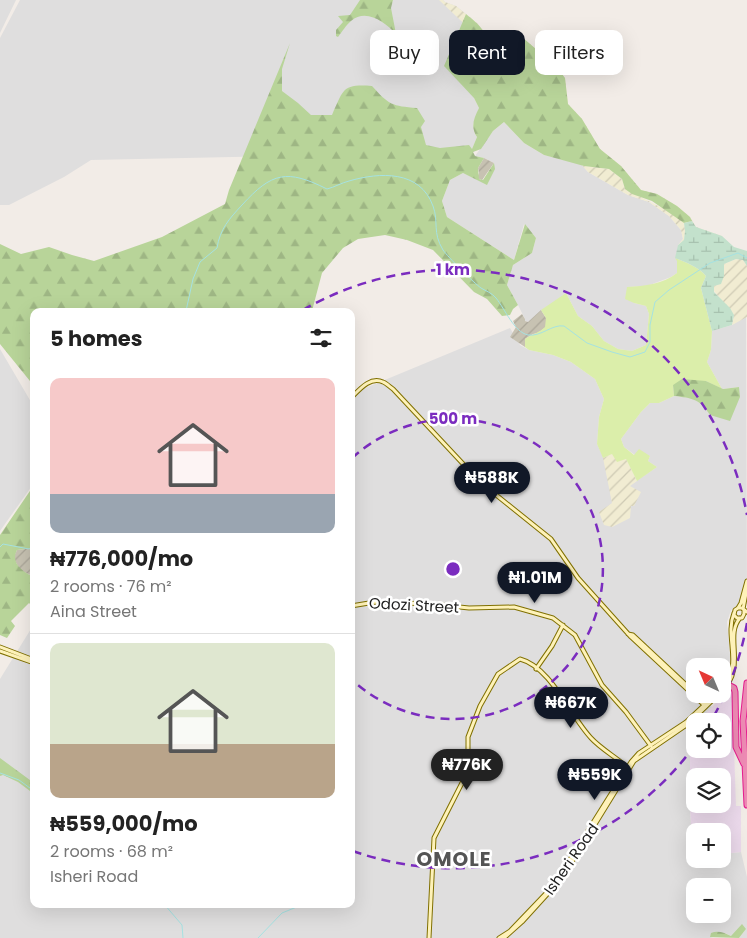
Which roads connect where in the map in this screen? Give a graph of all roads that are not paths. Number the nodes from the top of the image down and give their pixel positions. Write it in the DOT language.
graph roads {
  1 [pos="355,394"];
  2 [pos="747,580"];
  3 [pos="747,588"];
  4 [pos="355,605"];
  5 [pos="738,608"];
  6 [pos="734,613"];
  7 [pos="744,614"];
  8 [pos="564,625"];
  9 [pos="0,649"];
  10 [pos="30,660"];
  11 [pos="536,668"];
  12 [pos="731,675"];
  13 [pos="731,680"];
  14 [pos="747,683"];
  15 [pos="682,684"];
  16 [pos="686,687"];
  17 [pos="731,688"];
  18 [pos="708,703"];
  19 [pos="705,704"];
  20 [pos="651,746"];
  21 [pos="745,766"];
  22 [pos="627,767"];
  23 [pos="747,805"];
  24 [pos="580,846"];
  25 [pos="570,863"];
  26 [pos="430,938"];
  27 [pos="499,938"];
  28 [pos="504,938"];
  1 -- 15 [label="main road"];
  2 -- 5 [label="main road"];
  3 -- 7 [label="main road"];
  4 -- 8 [label="main road, Odozi Street"];
  5 -- 6 [label="main road"];
  5 -- 7 [label="main road"];
  6 -- 7 [label="main road"];
  6 -- 12 [label="main road"];
  7 -- 13 [label="main road"];
  8 -- 11 [label="main road"];
  8 -- 20 [label="main road, Odozi Street"];
  9 -- 10 [label="main road"];
  11 -- 22 [label="main road"];
  11 -- 26 [label="main road"];
  14 -- 21 [label="highway"];
  15 -- 16 [label="main road"];
  15 -- 19 [label="main road"];
  17 -- 21 [label="highway"];
  18 -- 24 [label="main road, Isheri Road"];
  19 -- 20 [label="main road, Isheri Road"];
  20 -- 22 [label="main road, Isheri Road"];
  21 -- 23 [label="highway"];
  22 -- 24 [label="main road, Isheri Road"];
  24 -- 25 [label="main road, Isheri Road"];
  25 -- 27 [label="main road, Isheri Road"];
  25 -- 28 [label="main road, Isheri Road"];
}
